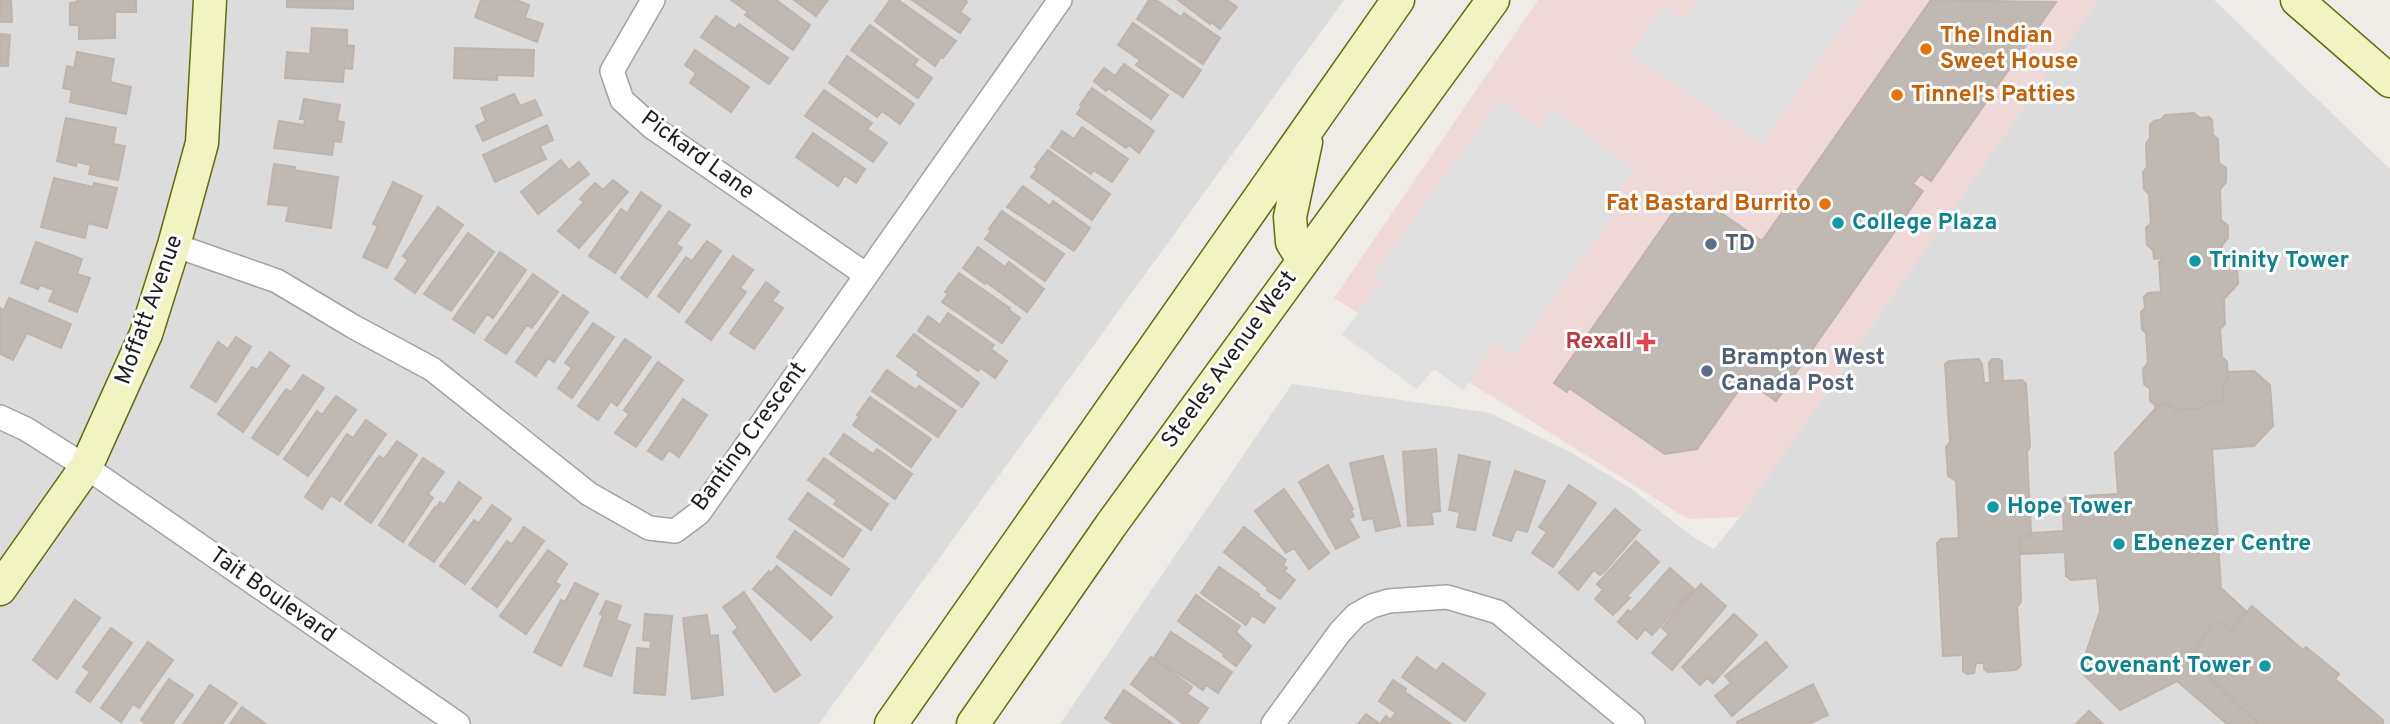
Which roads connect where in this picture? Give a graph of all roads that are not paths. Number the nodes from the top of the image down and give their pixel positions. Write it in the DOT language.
graph roads {
  1 [pos="210,0"];
  2 [pos="653,0"];
  3 [pos="1060,0"];
  4 [pos="1398,0"];
  5 [pos="1493,0"];
  6 [pos="2297,0"];
  7 [pos="2390,81"];
  8 [pos="1309,127"];
  9 [pos="174,245"];
  10 [pos="1303,260"];
  11 [pos="865,274"];
  12 [pos="0,416"];
  13 [pos="86,467"];
  14 [pos="0,589"];
  15 [pos="458,724"];
  16 [pos="891,724"];
  17 [pos="973,724"];
  18 [pos="1273,724"];
  19 [pos="1633,724"];
  1 -- 9 [label="main road, Moffatt Avenue"];
  2 -- 11 [label="street, Pickard Lane"];
  3 -- 11 [label="street, Banting Crescent"];
  4 -- 8 [label="main road"];
  5 -- 10 [label="main road, Steeles Avenue West"];
  6 -- 7 [label="main road"];
  8 -- 10 [label="main road"];
  8 -- 16 [label="main road"];
  9 -- 11 [label="street, Banting Crescent"];
  9 -- 13 [label="main road, Moffatt Avenue"];
  10 -- 17 [label="main road, Steeles Avenue West"];
  12 -- 13 [label="street, Tait Boulevard"];
  13 -- 14 [label="main road, Moffatt Avenue"];
  13 -- 15 [label="street, Tait Boulevard"];
  18 -- 19 [label="street"];
}
